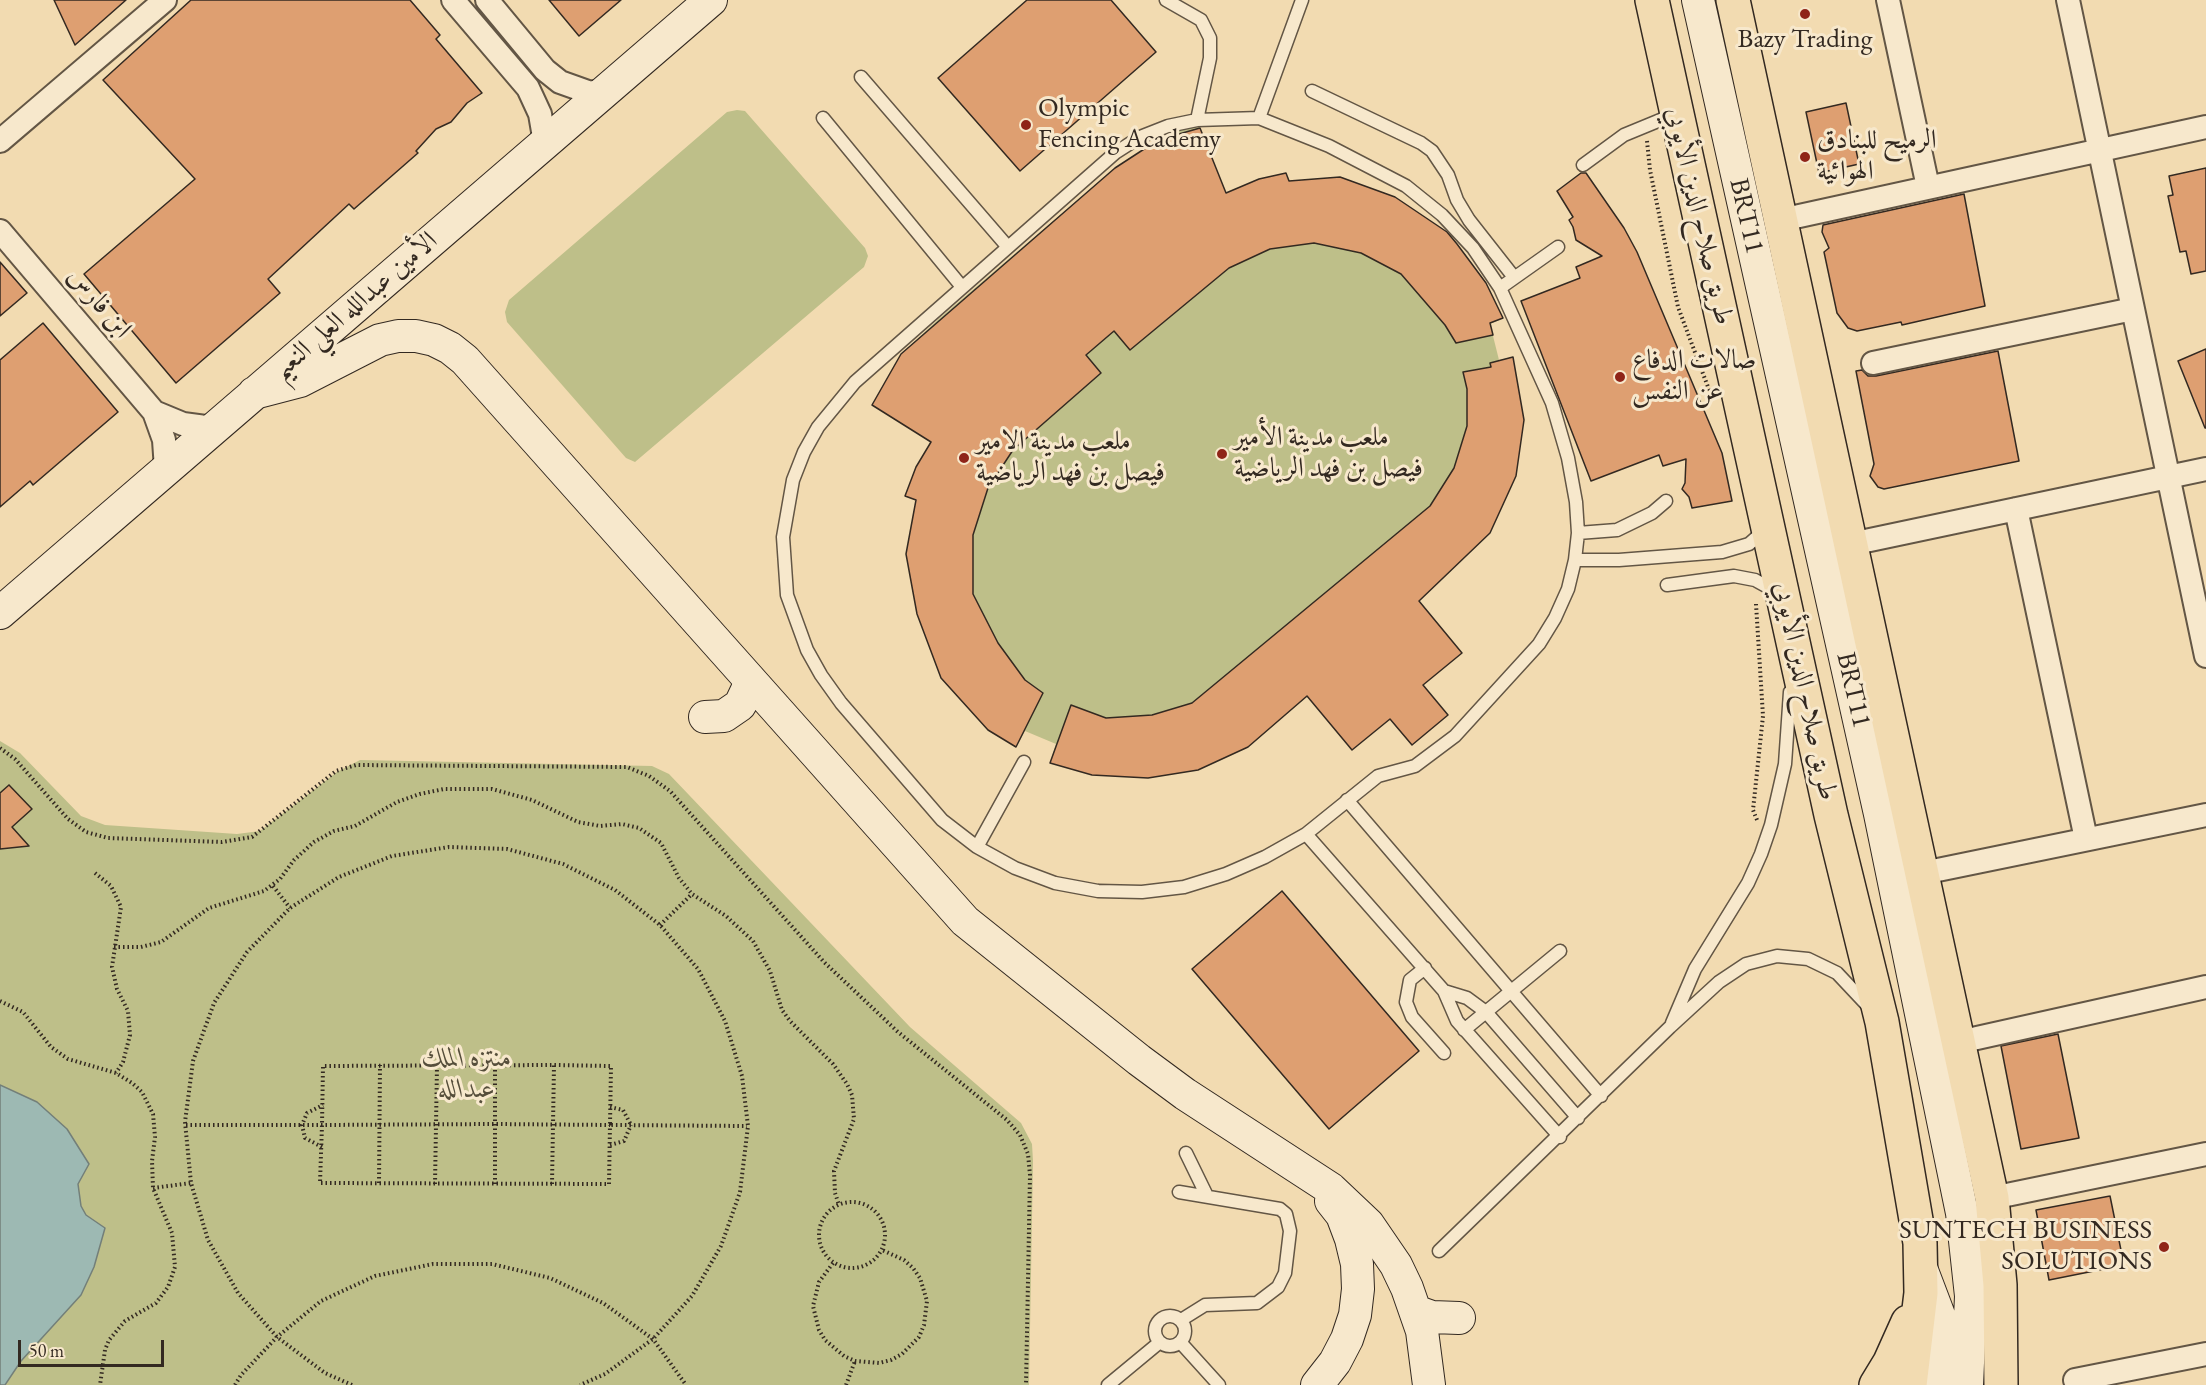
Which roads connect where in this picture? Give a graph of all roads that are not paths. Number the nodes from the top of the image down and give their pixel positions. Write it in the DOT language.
graph roads {
  1 [pos="165,0"];
  2 [pos="453,0"];
  3 [pos="487,0"];
  4 [pos="711,0"];
  5 [pos="1166,0"];
  6 [pos="1302,0"];
  7 [pos="1652,0"];
  8 [pos="1698,0"];
  9 [pos="1733,0"];
  10 [pos="1888,0"];
  11 [pos="2068,0"];
  12 [pos="522,43"];
  13 [pos="503,57"];
  14 [pos="545,69"];
  15 [pos="861,77"];
  16 [pos="525,84"];
  17 [pos="1312,91"];
  18 [pos="603,93"];
  19 [pos="823,118"];
  20 [pos="1258,118"];
  21 [pos="1661,119"];
  22 [pos="1197,120"];
  23 [pos="2206,127"];
  24 [pos="0,141"];
  25 [pos="544,143"];
  26 [pos="2100,150"];
  27 [pos="1582,165"];
  28 [pos="1928,187"];
  29 [pos="1781,220"];
  30 [pos="0,231"];
  31 [pos="1006,246"];
  32 [pos="1558,247"];
  33 [pos="1513,276"];
  34 [pos="962,286"];
  35 [pos="1500,288"];
  36 [pos="2133,309"];
  37 [pos="1874,363"];
  38 [pos="254,393"];
  39 [pos="154,412"];
  40 [pos="213,428"];
  41 [pos="166,469"];
  42 [pos="2206,469"];
  43 [pos="2168,477"];
  44 [pos="1666,501"];
  45 [pos="2016,509"];
  46 [pos="1770,525"];
  47 [pos="1578,533"];
  48 [pos="1851,544"];
  49 [pos="1575,560"];
  50 [pos="1666,585"];
  51 [pos="1788,609"];
  52 [pos="0,613"];
  53 [pos="2205,646"];
  54 [pos="748,678"];
  55 [pos="705,717"];
  56 [pos="1024,762"];
  57 [pos="1347,800"];
  58 [pos="2206,815"];
  59 [pos="1306,834"];
  60 [pos="2086,839"];
  61 [pos="977,847"];
  62 [pos="1923,873"];
  63 [pos="1560,951"];
  64 [pos="1425,968"];
  65 [pos="2206,987"];
  66 [pos="1444,991"];
  67 [pos="1511,991"];
  68 [pos="1486,1012"];
  69 [pos="1882,1022"];
  70 [pos="1671,1027"];
  71 [pos="1464,1030"];
  72 [pos="1959,1042"];
  73 [pos="1444,1053"];
  74 [pos="1601,1096"];
  75 [pos="1578,1118"];
  76 [pos="1560,1137"];
  77 [pos="1186,1153"];
  78 [pos="2206,1154"];
  79 [pos="1310,1175"];
  80 [pos="1179,1191"];
  81 [pos="1207,1196"];
  82 [pos="1992,1198"];
  83 [pos="1439,1251"];
  84 [pos="1921,1280"];
  85 [pos="1415,1311"];
  86 [pos="1459,1318"];
  87 [pos="1181,1320"];
  88 [pos="1160,1342"];
  89 [pos="1180,1343"];
  90 [pos="2206,1354"];
  91 [pos="2075,1380"];
  92 [pos="1108,1385"];
  93 [pos="1219,1385"];
  94 [pos="1317,1385"];
  95 [pos="1429,1385"];
  96 [pos="1876,1385"];
  97 [pos="1910,1385"];
  98 [pos="1939,1385"];
  99 [pos="1967,1385"];
  100 [pos="2001,1385"];
  1 -- 24 [label="street"];
  2 -- 13 [label="street"];
  3 -- 12 [label="street"];
  4 -- 18 [label="main road, الأمين عبدالله العلي النعيم"];
  5 -- 22 [label="lane"];
  6 -- 20 [label="lane"];
  7 -- 21 [label="main road, طريق صلاح الدين الأيوبي"];
  8 -- 99 [label="main road, BRT11"];
  9 -- 29 [label="main road"];
  10 -- 28 [label="street"];
  11 -- 26 [label="street"];
  12 -- 13 [label="street"];
  12 -- 14 [label="street"];
  13 -- 16 [label="street"];
  14 -- 16 [label="street"];
  14 -- 18 [label="street"];
  15 -- 31 [label="lane"];
  16 -- 25 [label="street"];
  17 -- 33 [label="lane"];
  18 -- 25 [label="main road, الأمين عبدالله العلي النعيم"];
  19 -- 34 [label="lane"];
  20 -- 22 [label="lane"];
  20 -- 35 [label="lane"];
  21 -- 27 [label="lane"];
  21 -- 46 [label="main road, طريق صلاح الدين الأيوبي"];
  22 -- 31 [label="lane"];
  23 -- 26 [label="street"];
  25 -- 38 [label="main road, الأمين عبدالله العلي النعيم"];
  26 -- 28 [label="street"];
  26 -- 36 [label="street"];
  28 -- 29 [label="street"];
  29 -- 48 [label="main road"];
  30 -- 39 [label="street, ابن فارس"];
  31 -- 34 [label="lane"];
  32 -- 33 [label="lane"];
  33 -- 35 [label="lane"];
  34 -- 61 [label="lane"];
  35 -- 47 [label="lane"];
  36 -- 37 [label="street"];
  36 -- 43 [label="street"];
  38 -- 40 [label="main road, الأمين عبدالله العلي النعيم"];
  38 -- 54 [label="main road"];
  39 -- 40 [label="street"];
  39 -- 41 [label="street"];
  40 -- 41 [label="main road, الأمين عبدالله العلي النعيم"];
  41 -- 52 [label="main road, الأمين عبدالله العلي النعيم"];
  42 -- 43 [label="street"];
  43 -- 45 [label="street"];
  43 -- 53 [label="street"];
  44 -- 47 [label="lane"];
  45 -- 48 [label="street"];
  45 -- 60 [label="street"];
  46 -- 49 [label="lane"];
  46 -- 51 [label="main road, طريق صلاح الدين الأيوبي"];
  47 -- 49 [label="lane"];
  48 -- 62 [label="main road"];
  49 -- 57 [label="lane"];
  50 -- 51 [label="lane"];
  51 -- 69 [label="main road, طريق صلاح الدين الأيوبي"];
  51 -- 70 [label="lane"];
  54 -- 55 [label="main road"];
  54 -- 79 [label="main road"];
  56 -- 61 [label="lane"];
  57 -- 59 [label="lane"];
  57 -- 67 [label="lane"];
  58 -- 60 [label="street"];
  59 -- 61 [label="lane"];
  59 -- 64 [label="lane"];
  60 -- 62 [label="street"];
  62 -- 72 [label="main road"];
  63 -- 67 [label="lane"];
  64 -- 66 [label="lane"];
  64 -- 73 [label="lane"];
  65 -- 72 [label="street"];
  66 -- 68 [label="lane"];
  66 -- 71 [label="lane"];
  67 -- 68 [label="lane"];
  67 -- 74 [label="lane"];
  68 -- 71 [label="lane"];
  68 -- 75 [label="lane"];
  69 -- 70 [label="lane"];
  69 -- 84 [label="main road, طريق صلاح الدين الأيوبي"];
  70 -- 74 [label="lane"];
  71 -- 76 [label="lane"];
  72 -- 82 [label="main road"];
  74 -- 75 [label="lane"];
  75 -- 76 [label="lane"];
  76 -- 83 [label="lane"];
  77 -- 81 [label="lane"];
  78 -- 82 [label="street"];
  79 -- 85 [label="main road"];
  79 -- 94 [label="main road"];
  80 -- 81 [label="lane"];
  81 -- 87 [label="lane"];
  82 -- 100 [label="main road"];
  84 -- 96 [label="main road"];
  84 -- 97 [label="main road, طريق صلاح الدين الأيوبي"];
  84 -- 98 [label="main road"];
  85 -- 86 [label="main road"];
  85 -- 95 [label="main road"];
  87 -- 88 [label="lane"];
  87 -- 89 [label="lane"];
  88 -- 89 [label="lane"];
  88 -- 92 [label="lane"];
  89 -- 93 [label="lane"];
  90 -- 91 [label="street"];
}
